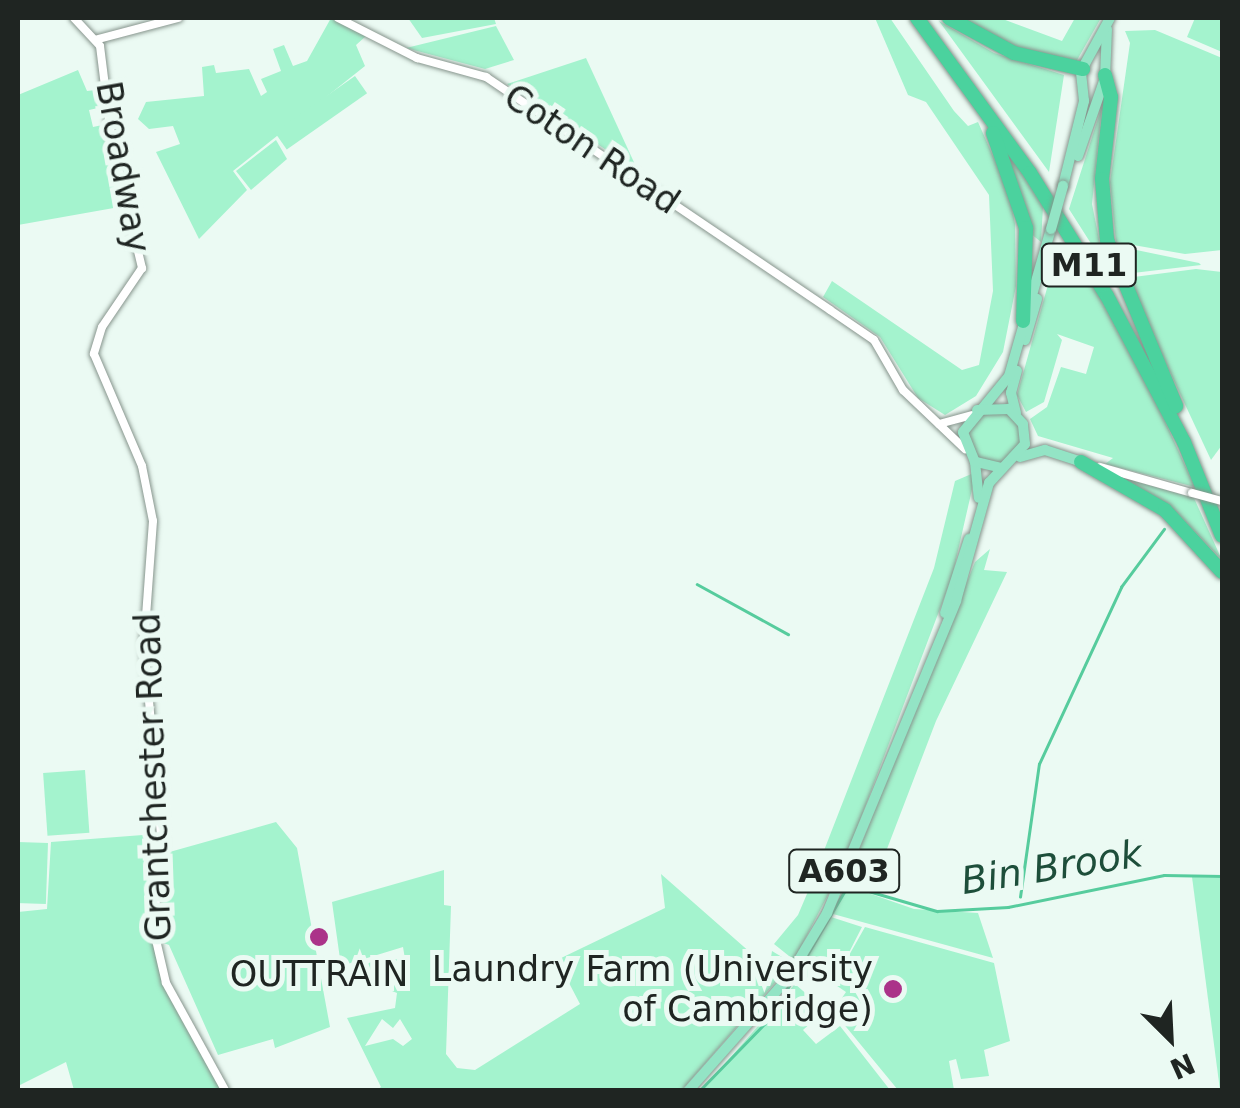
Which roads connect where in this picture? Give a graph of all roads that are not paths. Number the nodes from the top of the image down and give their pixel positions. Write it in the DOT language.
graph roads {
  1 [pos="74,18"];
  2 [pos="178,18"];
  3 [pos="338,18"];
  4 [pos="917,18"];
  5 [pos="926,18"];
  6 [pos="949,18"];
  7 [pos="1108,22"];
  8 [pos="932,36"];
  9 [pos="98,39"];
  10 [pos="1084,68"];
  11 [pos="1103,77"];
  12 [pos="1084,86"];
  13 [pos="1064,191"];
  14 [pos="1053,232"];
  15 [pos="131,291"];
  16 [pos="1023,321"];
  17 [pos="1176,406"];
  18 [pos="974,413"];
  19 [pos="1020,420"];
  20 [pos="940,424"];
  21 [pos="965,449"];
  22 [pos="1045,450"];
  23 [pos="1017,459"];
  24 [pos="975,462"];
  25 [pos="1082,462"];
  26 [pos="1005,467"];
  27 [pos="1222,501"];
  28 [pos="1222,512"];
  29 [pos="1222,536"];
  30 [pos="1222,572"];
  31 [pos="945,619"];
  32 [pos="224,1090"];
  33 [pos="688,1090"];
  1 -- 9 [label="street"];
  2 -- 9 [label="street"];
  3 -- 20 [label="street, Coton Road"];
  4 -- 8 [label="highway, M11"];
  5 -- 17 [label="highway, M11"];
  6 -- 10 [label="highway"];
  7 -- 10 [label="main road"];
  7 -- 11 [label="main road"];
  8 -- 16 [label="highway"];
  8 -- 29 [label="highway, M11"];
  9 -- 15 [label="street, Broadway"];
  10 -- 11 [label="main road"];
  10 -- 12 [label="main road"];
  11 -- 12 [label="main road"];
  11 -- 13 [label="main road"];
  11 -- 17 [label="highway"];
  12 -- 13 [label="main road"];
  13 -- 14 [label="main road, bridge"];
  14 -- 16 [label="main road"];
  14 -- 19 [label="main road"];
  15 -- 32 [label="street, Grantchester Road"];
  16 -- 18 [label="main road"];
  17 -- 28 [label="highway, M11"];
  18 -- 19 [label="main road"];
  18 -- 20 [label="street"];
  18 -- 21 [label="main road"];
  19 -- 22 [label="main road"];
  19 -- 23 [label="main road"];
  20 -- 21 [label="street, Coton Road"];
  21 -- 24 [label="main road"];
  22 -- 23 [label="main road"];
  22 -- 25 [label="main road"];
  23 -- 26 [label="main road"];
  24 -- 26 [label="main road"];
  24 -- 31 [label="main road, A603"];
  25 -- 27 [label="street, bridge"];
  25 -- 30 [label="highway"];
  26 -- 31 [label="main road, A603"];
  31 -- 33 [label="main road, A603"];
}
